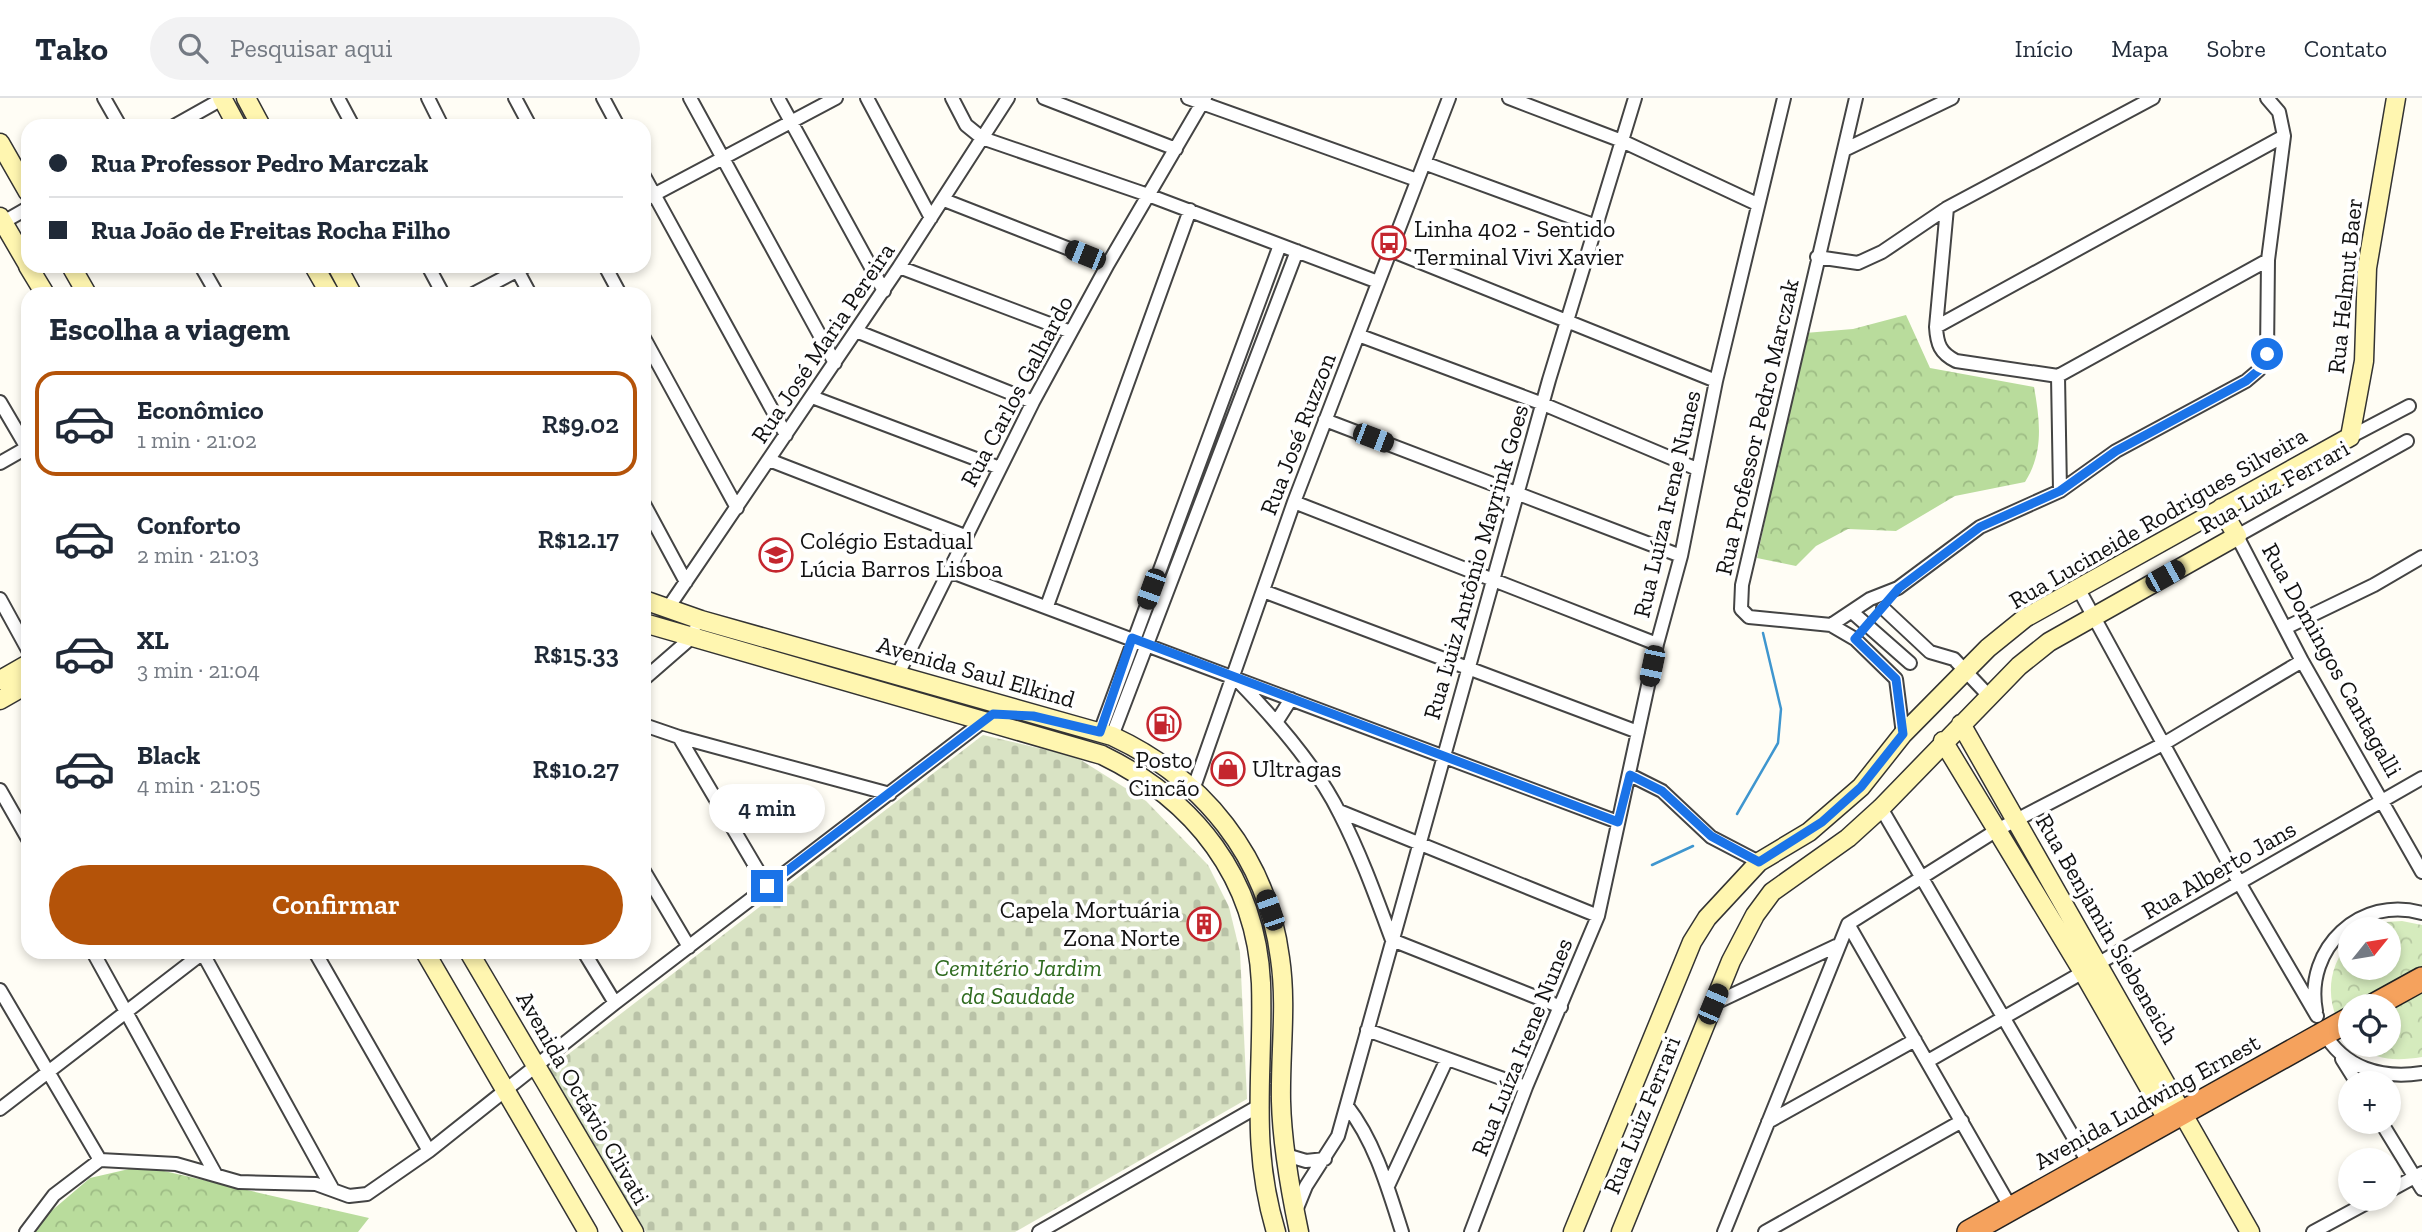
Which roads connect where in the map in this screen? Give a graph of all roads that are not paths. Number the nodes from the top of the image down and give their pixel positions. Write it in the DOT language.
graph roads {
  1 [pos="104,98"];
  2 [pos="246,98"];
  3 [pos="338,98"];
  4 [pos="428,98"];
  5 [pos="515,98"];
  6 [pos="603,98"];
  7 [pos="690,98"];
  8 [pos="778,98"];
  9 [pos="836,98"];
  10 [pos="867,98"];
  11 [pos="952,98"];
  12 [pos="1008,98"];
  13 [pos="1044,98"];
  14 [pos="1188,98"];
  15 [pos="1449,98"];
  16 [pos="1509,98"];
  17 [pos="1635,98"];
  18 [pos="1856,98"];
  19 [pos="1952,98"];
  20 [pos="2153,98"];
  21 [pos="2267,98"];
  22 [pos="222,99"];
  23 [pos="1781,99"];
  24 [pos="2392,100"];
  25 [pos="1204,101"];
  26 [pos="116,119"];
  27 [pos="186,119"];
  28 [pos="233,119"];
  29 [pos="257,119"];
  30 [pos="349,119"];
  31 [pos="438,119"];
  32 [pos="526,119"];
  33 [pos="614,119"];
  34 [pos="791,122"];
  35 [pos="2284,135"];
  36 [pos="982,138"];
  37 [pos="1622,141"];
  38 [pos="0,143"];
  39 [pos="1176,149"];
  40 [pos="1844,150"];
  41 [pos="722,159"];
  42 [pos="1424,163"];
  43 [pos="21,180"];
  44 [pos="1417,180"];
  45 [pos="1148,195"];
  46 [pos="651,196"];
  47 [pos="651,200"];
  48 [pos="944,200"];
  49 [pos="1757,204"];
  50 [pos="1947,208"];
  51 [pos="1190,210"];
  52 [pos="21,211"];
  53 [pos="931,218"];
  54 [pos="1,221"];
  55 [pos="1596,226"];
  56 [pos="1280,245"];
  57 [pos="1390,250"];
  58 [pos="1297,251"];
  59 [pos="21,254"];
  60 [pos="1817,257"];
  61 [pos="2268,260"];
  62 [pos="1108,264"];
  63 [pos="900,267"];
  64 [pos="511,273"];
  65 [pos="1378,282"];
  66 [pos="486,287"];
  67 [pos="884,291"];
  68 [pos="1568,320"];
  69 [pos="1936,327"];
  70 [pos="856,331"];
  71 [pos="1070,332"];
  72 [pos="1358,335"];
  73 [pos="651,351"];
  74 [pos="835,363"];
  75 [pos="2058,376"];
  76 [pos="1716,381"];
  77 [pos="812,397"];
  78 [pos="0,402"];
  79 [pos="1033,402"];
  80 [pos="1543,404"];
  81 [pos="2409,406"];
  82 [pos="1325,420"];
  83 [pos="786,435"];
  84 [pos="21,437"];
  85 [pos="2350,437"];
  86 [pos="2407,441"];
  87 [pos="21,451"];
  88 [pos="769,460"];
  89 [pos="0,463"];
  90 [pos="999,468"];
  91 [pos="1697,469"];
  92 [pos="2060,491"];
  93 [pos="1517,493"];
  94 [pos="1294,502"];
  95 [pos="737,509"];
  96 [pos="2221,509"];
  97 [pos="651,517"];
  98 [pos="965,536"];
  99 [pos="2237,536"];
  100 [pos="1681,556"];
  101 [pos="2422,558"];
  102 [pos="949,571"];
  103 [pos="1492,581"];
  104 [pos="686,582"];
  105 [pos="1899,588"];
  106 [pos="2078,588"];
  107 [pos="1263,591"];
  108 [pos="0,599"];
  109 [pos="651,602"];
  110 [pos="1046,606"];
  111 [pos="668,608"];
  112 [pos="1883,608"];
  113 [pos="1852,612"];
  114 [pos="2094,616"];
  115 [pos="701,620"];
  116 [pos="651,625"];
  117 [pos="1831,625"];
  118 [pos="1866,626"];
  119 [pos="2285,628"];
  120 [pos="21,637"];
  121 [pos="690,639"];
  122 [pos="1855,639"];
  123 [pos="1139,640"];
  124 [pos="1657,644"];
  125 [pos="1930,652"];
  126 [pos="2302,661"];
  127 [pos="1910,663"];
  128 [pos="21,668"];
  129 [pos="1467,670"];
  130 [pos="1965,671"];
  131 [pos="651,673"];
  132 [pos="898,674"];
  133 [pos="1234,678"];
  134 [pos="1896,679"];
  135 [pos="0,680"];
  136 [pos="21,688"];
  137 [pos="1989,696"];
  138 [pos="1291,699"];
  139 [pos="0,700"];
  140 [pos="1033,716"];
  141 [pos="985,720"];
  142 [pos="1277,721"];
  143 [pos="1961,724"];
  144 [pos="651,727"];
  145 [pos="1638,732"];
  146 [pos="1106,734"];
  147 [pos="1903,734"];
  148 [pos="679,737"];
  149 [pos="1943,741"];
  150 [pos="2165,743"];
  151 [pos="1443,755"];
  152 [pos="1630,775"];
  153 [pos="1144,777"];
  154 [pos="2422,779"];
  155 [pos="1194,787"];
  156 [pos="0,790"];
  157 [pos="890,794"];
  158 [pos="2381,800"];
  159 [pos="1881,808"];
  160 [pos="1339,811"];
  161 [pos="2016,819"];
  162 [pos="1618,822"];
  163 [pos="1822,822"];
  164 [pos="21,827"];
  165 [pos="1997,830"];
  166 [pos="1418,844"];
  167 [pos="1838,845"];
  168 [pos="1759,862"];
  169 [pos="2422,872"];
  170 [pos="1923,877"];
  171 [pos="651,883"];
  172 [pos="2240,884"];
  173 [pos="1738,885"];
  174 [pos="767,886"];
  175 [pos="1762,906"];
  176 [pos="2422,913"];
  177 [pos="1598,916"];
  178 [pos="1848,924"];
  179 [pos="1392,940"];
  180 [pos="1836,946"];
  181 [pos="689,947"];
  182 [pos="97,959"];
  183 [pos="194,959"];
  184 [pos="207,959"];
  185 [pos="319,959"];
  186 [pos="429,959"];
  187 [pos="473,959"];
  188 [pos="588,959"];
  189 [pos="2091,967"];
  190 [pos="2422,979"];
  191 [pos="0,990"];
  192 [pos="2395,994"];
  193 [pos="615,1003"];
  194 [pos="1713,1004"];
  195 [pos="1561,1007"];
  196 [pos="128,1013"];
  197 [pos="2004,1017"];
  198 [pos="2338,1025"];
  199 [pos="1367,1030"];
  200 [pos="2325,1032"];
  201 [pos="1915,1040"];
  202 [pos="1447,1059"];
  203 [pos="1928,1061"];
  204 [pos="537,1067"];
  205 [pos="2349,1071"];
  206 [pos="49,1072"];
  207 [pos="2422,1073"];
  208 [pos="1526,1087"];
  209 [pos="506,1090"];
  210 [pos="1347,1106"];
  211 [pos="1257,1107"];
  212 [pos="0,1109"];
  213 [pos="2175,1115"];
  214 [pos="1962,1121"];
  215 [pos="1768,1122"];
  216 [pos="2390,1134"];
  217 [pos="429,1151"];
  218 [pos="1286,1155"];
  219 [pos="1325,1159"];
  220 [pos="100,1160"];
  221 [pos="2089,1164"];
  222 [pos="215,1175"];
  223 [pos="2419,1175"];
  224 [pos="2401,1185"];
  225 [pos="1388,1186"];
  226 [pos="332,1188"];
  227 [pos="2422,1188"];
  228 [pos="2011,1208"];
  229 [pos="2352,1211"];
  230 [pos="1295,1213"];
  231 [pos="26,1232"];
  232 [pos="587,1232"];
  233 [pos="634,1232"];
  234 [pos="1039,1232"];
  235 [pos="1276,1232"];
  236 [pos="1299,1232"];
  237 [pos="1402,1232"];
  238 [pos="1471,1232"];
  239 [pos="1573,1232"];
  240 [pos="1621,1232"];
  241 [pos="1724,1232"];
  242 [pos="1766,1232"];
  243 [pos="1969,1232"];
  244 [pos="2250,1232"];
  245 [pos="2313,1232"];
  1 -- 26 [label="street"];
  2 -- 29 [label="street"];
  3 -- 30 [label="street"];
  4 -- 31 [label="street"];
  5 -- 32 [label="street"];
  6 -- 33 [label="street"];
  7 -- 41 [label="street"];
  8 -- 34 [label="street"];
  9 -- 34 [label="street"];
  10 -- 53 [label="street"];
  11 -- 36 [label="street"];
  12 -- 36 [label="street, Rua José Maria Pereira"];
  13 -- 39 [label="street"];
  14 -- 25 [label="street"];
  15 -- 42 [label="street, Rua José Ruzzon"];
  16 -- 37 [label="street"];
  17 -- 37 [label="street, Rua Luiz Antônio Mayrink Goes"];
  18 -- 40 [label="street, Rua Professor Pedro Marczak"];
  19 -- 40 [label="street"];
  20 -- 50 [label="street"];
  21 -- 35 [label="street"];
  22 -- 27 [label="street"];
  22 -- 28 [label="street"];
  23 -- 49 [label="street, Rua Luíza Irene Nunes"];
  24 -- 85 [label="street, Rua Helmut Baer"];
  25 -- 39 [label="street, Rua Carlos Galhardo"];
  25 -- 44 [label="street"];
  34 -- 41 [label="street"];
  34 -- 67 [label="street"];
  35 -- 61 [label="street"];
  35 -- 69 [label="street"];
  36 -- 45 [label="street"];
  36 -- 48 [label="street, Rua José Maria Pereira"];
  37 -- 49 [label="street"];
  37 -- 55 [label="street, Rua Luiz Antônio Mayrink Goes"];
  38 -- 43 [label="street"];
  39 -- 45 [label="street, Rua Carlos Galhardo"];
  40 -- 60 [label="street, Rua Professor Pedro Marczak"];
  41 -- 46 [label="street"];
  41 -- 74 [label="street"];
  42 -- 44 [label="street, Rua José Ruzzon"];
  42 -- 55 [label="street"];
  44 -- 57 [label="street, Rua José Ruzzon"];
  45 -- 51 [label="street"];
  45 -- 62 [label="street, Rua Carlos Galhardo"];
  47 -- 83 [label="street"];
  48 -- 53 [label="street, Rua José Maria Pereira"];
  48 -- 62 [label="street"];
  49 -- 76 [label="street, Rua Luíza Irene Nunes"];
  50 -- 60 [label="street"];
  50 -- 69 [label="street"];
  51 -- 56 [label="street"];
  51 -- 110 [label="street"];
  52 -- 54 [label="street"];
  53 -- 63 [label="street, Rua José Maria Pereira"];
  54 -- 59 [label="street"];
  55 -- 68 [label="street, Rua Luiz Antônio Mayrink Goes"];
  56 -- 58 [label="street"];
  56 -- 123 [label="street"];
  57 -- 65 [label="street, Rua José Ruzzon"];
  57 -- 68 [label="street"];
  58 -- 65 [label="street"];
  58 -- 123 [label="street"];
  60 -- 117 [label="street, Rua Professor Pedro Marczak"];
  61 -- 75 [label="street"];
  61 -- 92 [label="street"];
  62 -- 71 [label="street, Rua Carlos Galhardo"];
  63 -- 67 [label="street, Rua José Maria Pereira"];
  63 -- 71 [label="street"];
  64 -- 66 [label="street"];
  65 -- 72 [label="street, Rua José Ruzzon"];
  67 -- 70 [label="street, Rua José Maria Pereira"];
  68 -- 76 [label="street"];
  68 -- 80 [label="street, Rua Luiz Antônio Mayrink Goes"];
  69 -- 75 [label="street"];
  70 -- 74 [label="street, Rua José Maria Pereira"];
  70 -- 79 [label="street"];
  71 -- 79 [label="street, Rua Carlos Galhardo"];
  72 -- 80 [label="street"];
  72 -- 82 [label="street, Rua José Ruzzon"];
  73 -- 95 [label="street"];
  74 -- 77 [label="street, Rua José Maria Pereira"];
  75 -- 92 [label="street"];
  76 -- 91 [label="street, Rua Luíza Irene Nunes"];
  77 -- 83 [label="street, Rua José Maria Pereira"];
  77 -- 90 [label="street"];
  78 -- 84 [label="street"];
  79 -- 90 [label="street, Rua Carlos Galhardo"];
  80 -- 91 [label="street"];
  80 -- 93 [label="street, Rua Luiz Antônio Mayrink Goes"];
  81 -- 85 [label="street, Rua Lucineide Rodrigues Silveira"];
  82 -- 93 [label="street"];
  82 -- 94 [label="street, Rua José Ruzzon"];
  83 -- 88 [label="street, Rua José Maria Pereira"];
  85 -- 96 [label="street, Rua Lucineide Rodrigues Silveira"];
  86 -- 99 [label="street, Rua Luiz Ferrari"];
  87 -- 89 [label="street"];
  88 -- 95 [label="street, Rua José Maria Pereira"];
  88 -- 98 [label="street"];
  90 -- 98 [label="street, Rua Carlos Galhardo"];
  91 -- 100 [label="street, Rua Luíza Irene Nunes"];
  92 -- 105 [label="street"];
  93 -- 100 [label="street"];
  93 -- 103 [label="street, Rua Luiz Antônio Mayrink Goes"];
  94 -- 103 [label="street"];
  94 -- 107 [label="street, Rua José Ruzzon"];
  95 -- 104 [label="street, Rua José Maria Pereira"];
  96 -- 99 [label="street, Rua Domingos Cantagalli"];
  96 -- 106 [label="street, Rua Lucineide Rodrigues Silveira"];
  97 -- 104 [label="street"];
  98 -- 102 [label="street, Rua Carlos Galhardo"];
  99 -- 114 [label="street, Rua Luiz Ferrari"];
  99 -- 119 [label="street, Rua Domingos Cantagalli"];
  100 -- 124 [label="street, Rua Luíza Irene Nunes"];
  101 -- 119 [label="street"];
  102 -- 110 [label="street"];
  102 -- 132 [label="street, Rua Carlos Galhardo"];
  103 -- 124 [label="street"];
  103 -- 129 [label="street, Rua Luiz Antônio Mayrink Goes"];
  104 -- 111 [label="street, Rua José Maria Pereira"];
  105 -- 112 [label="street"];
  105 -- 113 [label="street"];
  106 -- 114 [label="street"];
  106 -- 130 [label="street, Rua Lucineide Rodrigues Silveira"];
  107 -- 129 [label="street"];
  107 -- 133 [label="street, Rua José Ruzzon"];
  108 -- 120 [label="street"];
  109 -- 111 [label="street, Avenida Saul Elkind"];
  110 -- 123 [label="street"];
  111 -- 115 [label="street, Avenida Saul Elkind"];
  112 -- 118 [label="street"];
  112 -- 125 [label="street"];
  113 -- 117 [label="street"];
  113 -- 118 [label="street"];
  114 -- 137 [label="street, Rua Luiz Ferrari"];
  114 -- 150 [label="street"];
  115 -- 121 [label="street"];
  115 -- 132 [label="street, Avenida Saul Elkind"];
  116 -- 121 [label="street, Avenida Saul Elkind"];
  117 -- 122 [label="street"];
  118 -- 122 [label="street"];
  118 -- 127 [label="street"];
  119 -- 126 [label="street, Rua Domingos Cantagalli"];
  121 -- 131 [label="street"];
  121 -- 141 [label="street, Avenida Saul Elkind"];
  122 -- 134 [label="street"];
  123 -- 133 [label="street"];
  123 -- 146 [label="street"];
  124 -- 145 [label="street, Rua Luíza Irene Nunes"];
  125 -- 127 [label="street"];
  125 -- 130 [label="street"];
  126 -- 150 [label="street"];
  126 -- 158 [label="street, Rua Domingos Cantagalli"];
  127 -- 134 [label="street"];
  128 -- 135 [label="street"];
  129 -- 145 [label="street"];
  129 -- 151 [label="street, Rua Luiz Antônio Mayrink Goes"];
  130 -- 137 [label="street"];
  130 -- 147 [label="street, Rua Lucineide Rodrigues Silveira"];
  132 -- 140 [label="street, Avenida Saul Elkind"];
  133 -- 138 [label="street"];
  133 -- 142 [label="street"];
  133 -- 155 [label="street, Rua José Ruzzon"];
  134 -- 147 [label="street"];
  136 -- 139 [label="street"];
  137 -- 143 [label="street, Rua Luiz Ferrari"];
  138 -- 142 [label="street"];
  138 -- 151 [label="street"];
  140 -- 141 [label="street"];
  140 -- 146 [label="street, Avenida Saul Elkind"];
  141 -- 153 [label="street, Avenida Saul Elkind"];
  141 -- 157 [label="street"];
  142 -- 160 [label="street"];
  143 -- 149 [label="street, Rua Luiz Ferrari"];
  143 -- 161 [label="street, Rua Benjamin Siebeneich"];
  144 -- 148 [label="street"];
  145 -- 152 [label="street, Rua Luíza Irene Nunes"];
  146 -- 155 [label="street, Avenida Saul Elkind"];
  147 -- 163 [label="street, Rua Lucineide Rodrigues Silveira"];
  148 -- 157 [label="street"];
  148 -- 174 [label="street"];
  149 -- 159 [label="street, Rua Luiz Ferrari"];
  149 -- 165 [label="street, Rua Benjamin Siebeneich"];
  150 -- 161 [label="street"];
  150 -- 172 [label="street"];
  151 -- 162 [label="street"];
  151 -- 166 [label="street, Rua Luiz Antônio Mayrink Goes"];
  152 -- 162 [label="street, Rua Luíza Irene Nunes"];
  152 -- 168 [label="street"];
  153 -- 155 [label="street"];
  153 -- 211 [label="street, Avenida Saul Elkind"];
  154 -- 158 [label="street, Rua Alberto Jans"];
  155 -- 218 [label="street, Avenida Saul Elkind"];
  156 -- 164 [label="street"];
  157 -- 174 [label="street"];
  158 -- 169 [label="street, Rua Domingos Cantagalli"];
  158 -- 172 [label="street, Rua Alberto Jans"];
  159 -- 167 [label="street, Rua Luiz Ferrari"];
  159 -- 170 [label="street"];
  160 -- 166 [label="street"];
  160 -- 179 [label="street"];
  161 -- 165 [label="street"];
  161 -- 189 [label="street, Rua Benjamin Siebeneich"];
  162 -- 177 [label="street, Rua Luíza Irene Nunes"];
  163 -- 167 [label="street"];
  163 -- 168 [label="street, Rua Lucineide Rodrigues Silveira"];
  165 -- 170 [label="street"];
  165 -- 189 [label="street, Rua Benjamin Siebeneich"];
  166 -- 177 [label="street"];
  166 -- 179 [label="street, Rua Luiz Antônio Mayrink Goes"];
  167 -- 175 [label="street, Rua Luiz Ferrari"];
  168 -- 173 [label="street, Rua Lucineide Rodrigues Silveira"];
  170 -- 178 [label="street"];
  170 -- 197 [label="street"];
  171 -- 181 [label="street"];
  172 -- 189 [label="street, Rua Alberto Jans"];
  172 -- 200 [label="street"];
  173 -- 175 [label="street"];
  173 -- 239 [label="street, Rua Lucineide Rodrigues Silveira"];
  174 -- 181 [label="street"];
  175 -- 194 [label="street, Rua Luiz Ferrari"];
  176 -- 200 [label="street"];
  177 -- 195 [label="street, Rua Luíza Irene Nunes"];
  178 -- 180 [label="street"];
  178 -- 201 [label="street"];
  179 -- 195 [label="street"];
  179 -- 199 [label="street, Rua Luiz Antônio Mayrink Goes"];
  180 -- 194 [label="street"];
  180 -- 215 [label="street"];
  181 -- 193 [label="street"];
  182 -- 196 [label="street"];
  183 -- 196 [label="street"];
  184 -- 226 [label="street"];
  185 -- 217 [label="street"];
  186 -- 209 [label="street"];
  187 -- 204 [label="street, Avenida Octávio Clivati"];
  188 -- 193 [label="street"];
  189 -- 197 [label="street, Rua Alberto Jans"];
  189 -- 213 [label="street, Rua Benjamin Siebeneich"];
  190 -- 192 [label="highway"];
  191 -- 206 [label="street"];
  193 -- 204 [label="street"];
  194 -- 240 [label="street, Rua Luiz Ferrari"];
  195 -- 208 [label="street, Rua Luíza Irene Nunes"];
  196 -- 206 [label="street"];
  196 -- 222 [label="street"];
  197 -- 203 [label="street, Rua Alberto Jans"];
  197 -- 221 [label="street"];
  198 -- 200 [label="highway, Avenida Ludwing Ernest"];
  199 -- 202 [label="street"];
  199 -- 210 [label="street, Rua Luiz Antônio Mayrink Goes"];
  200 -- 205 [label="street"];
  200 -- 207 [label="street"];
  200 -- 213 [label="highway, Avenida Ludwing Ernest"];
  201 -- 203 [label="street"];
  201 -- 215 [label="street"];
  202 -- 208 [label="street"];
  202 -- 225 [label="street"];
  203 -- 214 [label="street"];
  204 -- 209 [label="street"];
  204 -- 233 [label="street, Avenida Octávio Clivati"];
  206 -- 212 [label="street"];
  206 -- 220 [label="street"];
  208 -- 238 [label="street, Rua Luíza Irene Nunes"];
  209 -- 217 [label="street"];
  209 -- 232 [label="street"];
  210 -- 219 [label="street, Rua Luiz Antônio Mayrink Goes"];
  210 -- 225 [label="street"];
  211 -- 218 [label="street"];
  211 -- 234 [label="street"];
  211 -- 235 [label="street, Avenida Saul Elkind"];
  213 -- 221 [label="highway, Avenida Ludwing Ernest"];
  213 -- 244 [label="street, Rua Benjamin Siebeneich"];
  214 -- 228 [label="street"];
  214 -- 242 [label="street"];
  215 -- 241 [label="street"];
  216 -- 223 [label="street"];
  217 -- 226 [label="street"];
  218 -- 219 [label="street"];
  218 -- 230 [label="street, Avenida Saul Elkind"];
  219 -- 230 [label="street, Rua Luiz Antônio Mayrink Goes"];
  220 -- 222 [label="street"];
  220 -- 231 [label="street"];
  221 -- 228 [label="highway, Avenida Ludwing Ernest"];
  222 -- 226 [label="street"];
  223 -- 224 [label="street"];
  223 -- 227 [label="street"];
  225 -- 237 [label="street"];
  228 -- 243 [label="highway, Avenida Ludwing Ernest"];
  229 -- 245 [label="street"];
  230 -- 236 [label="street, Avenida Saul Elkind"];
}
